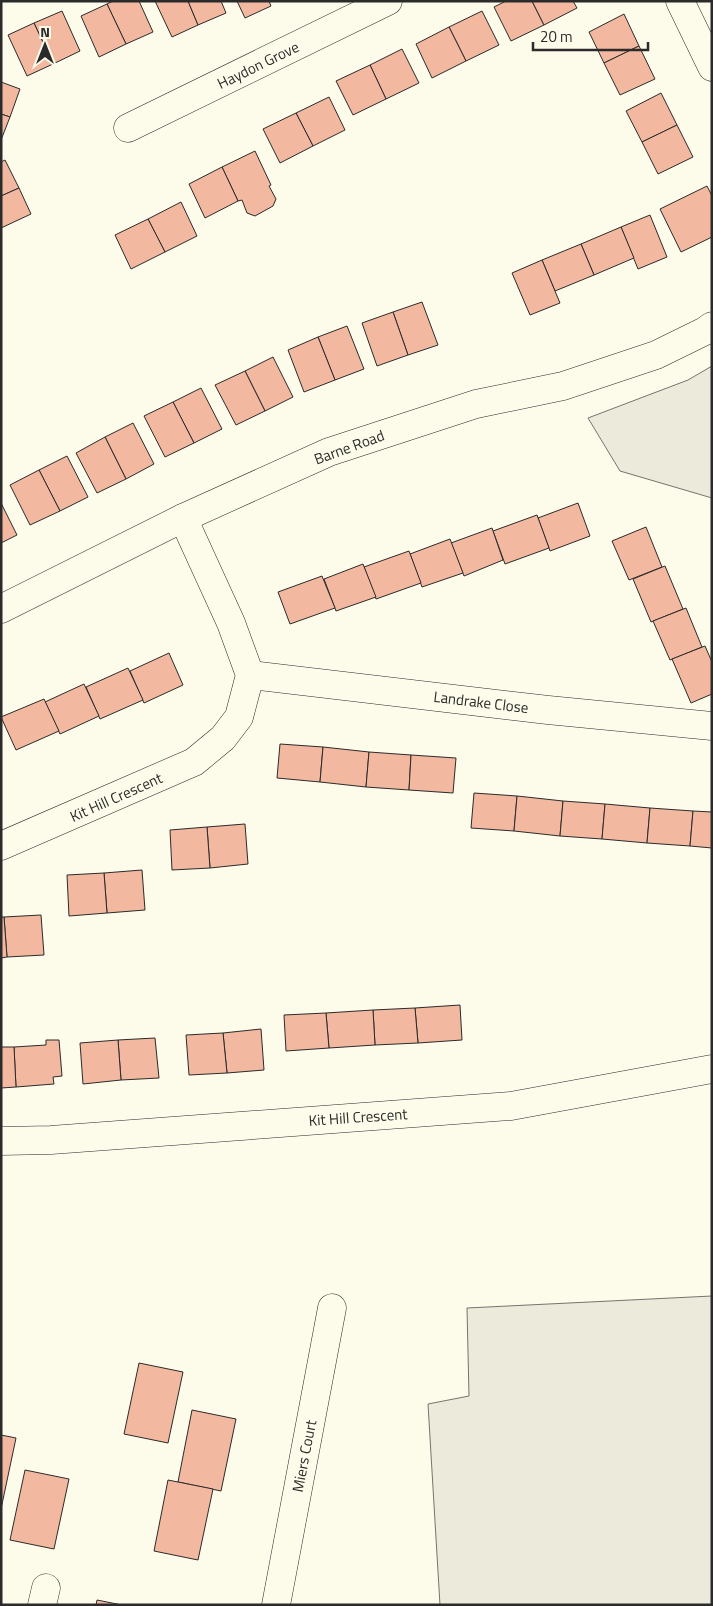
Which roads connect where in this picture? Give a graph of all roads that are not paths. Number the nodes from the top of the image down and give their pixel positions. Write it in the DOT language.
graph roads {
  1 [pos="388,1"];
  2 [pos="680,1"];
  3 [pos="712,67"];
  4 [pos="128,128"];
  5 [pos="712,326"];
  6 [pos="183,518"];
  7 [pos="1,609"];
  8 [pos="250,675"];
  9 [pos="712,726"];
  10 [pos="1,846"];
  11 [pos="712,1069"];
  12 [pos="1,1141"];
  13 [pos="332,1308"];
  14 [pos="276,1605"];
  1 -- 4 [label="street, Haydon Grove"];
  2 -- 3 [label="street"];
  5 -- 6 [label="street, Barne Road"];
  6 -- 7 [label="street, Barne Road"];
  6 -- 8 [label="street"];
  8 -- 9 [label="street, Landrake Close"];
  8 -- 10 [label="street, Kit Hill Crescent"];
  11 -- 12 [label="street, Kit Hill Crescent"];
  13 -- 14 [label="street, Miers Court"];
}
